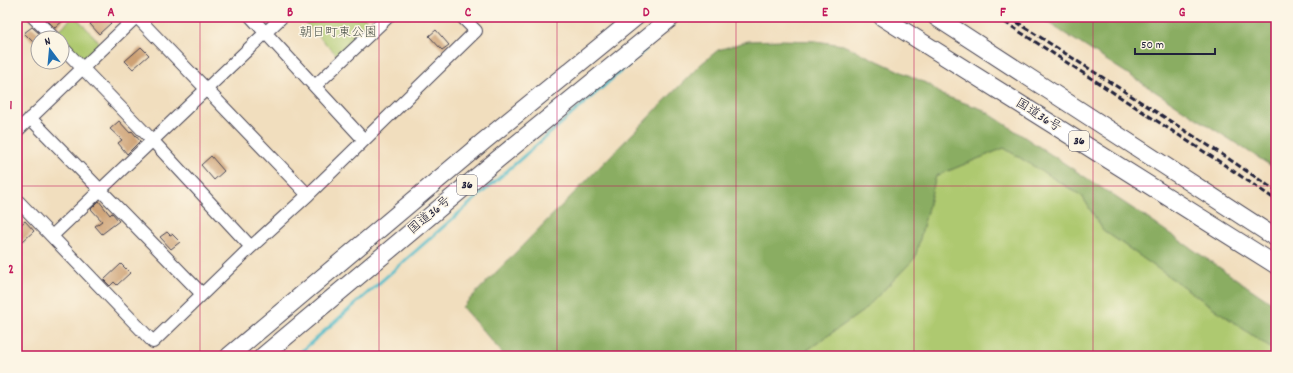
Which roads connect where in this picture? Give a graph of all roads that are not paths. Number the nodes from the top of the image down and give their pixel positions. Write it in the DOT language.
graph roads {
  1 [pos="33,17"];
  2 [pos="136,17"];
  3 [pos="251,17"];
  4 [pos="282,17"];
  5 [pos="388,17"];
  6 [pos="462,17"];
  7 [pos="636,17"];
  8 [pos="672,17"];
  9 [pos="882,17"];
  10 [pos="936,17"];
  11 [pos="46,30"];
  12 [pos="266,32"];
  13 [pos="70,55"];
  14 [pos="82,68"];
  15 [pos="315,86"];
  16 [pos="206,89"];
  17 [pos="30,118"];
  18 [pos="17,131"];
  19 [pos="152,140"];
  20 [pos="364,140"];
  21 [pos="100,189"];
  22 [pos="308,195"];
  23 [pos="17,200"];
  24 [pos="52,236"];
  25 [pos="1276,238"];
  26 [pos="251,247"];
  27 [pos="1276,266"];
  28 [pos="202,294"];
  29 [pos="229,356"];
  30 [pos="263,356"];
  1 -- 11 [label="street"];
  2 -- 14 [label="street"];
  2 -- 16 [label="street"];
  3 -- 12 [label="street"];
  4 -- 12 [label="street"];
  5 -- 15 [label="street"];
  6 -- 20 [label="street"];
  7 -- 29 [label="highway, 国道36号 / 36"];
  8 -- 30 [label="highway, 国道36号 / 36"];
  9 -- 27 [label="highway, 国道36号 / 36"];
  10 -- 25 [label="highway, 国道36号 / 36"];
  12 -- 15 [label="street"];
  12 -- 16 [label="street"];
  13 -- 14 [label="street"];
  14 -- 17 [label="street"];
  14 -- 19 [label="street"];
  15 -- 20 [label="street"];
  16 -- 19 [label="street"];
  16 -- 22 [label="street"];
  17 -- 18 [label="street"];
  17 -- 21 [label="street"];
  19 -- 21 [label="street"];
  19 -- 26 [label="street"];
  20 -- 22 [label="street"];
  21 -- 24 [label="street"];
  21 -- 28 [label="street"];
  22 -- 26 [label="street"];
  23 -- 24 [label="street"];
  24 -- 28 [label="street"];
  26 -- 28 [label="street"];
}
